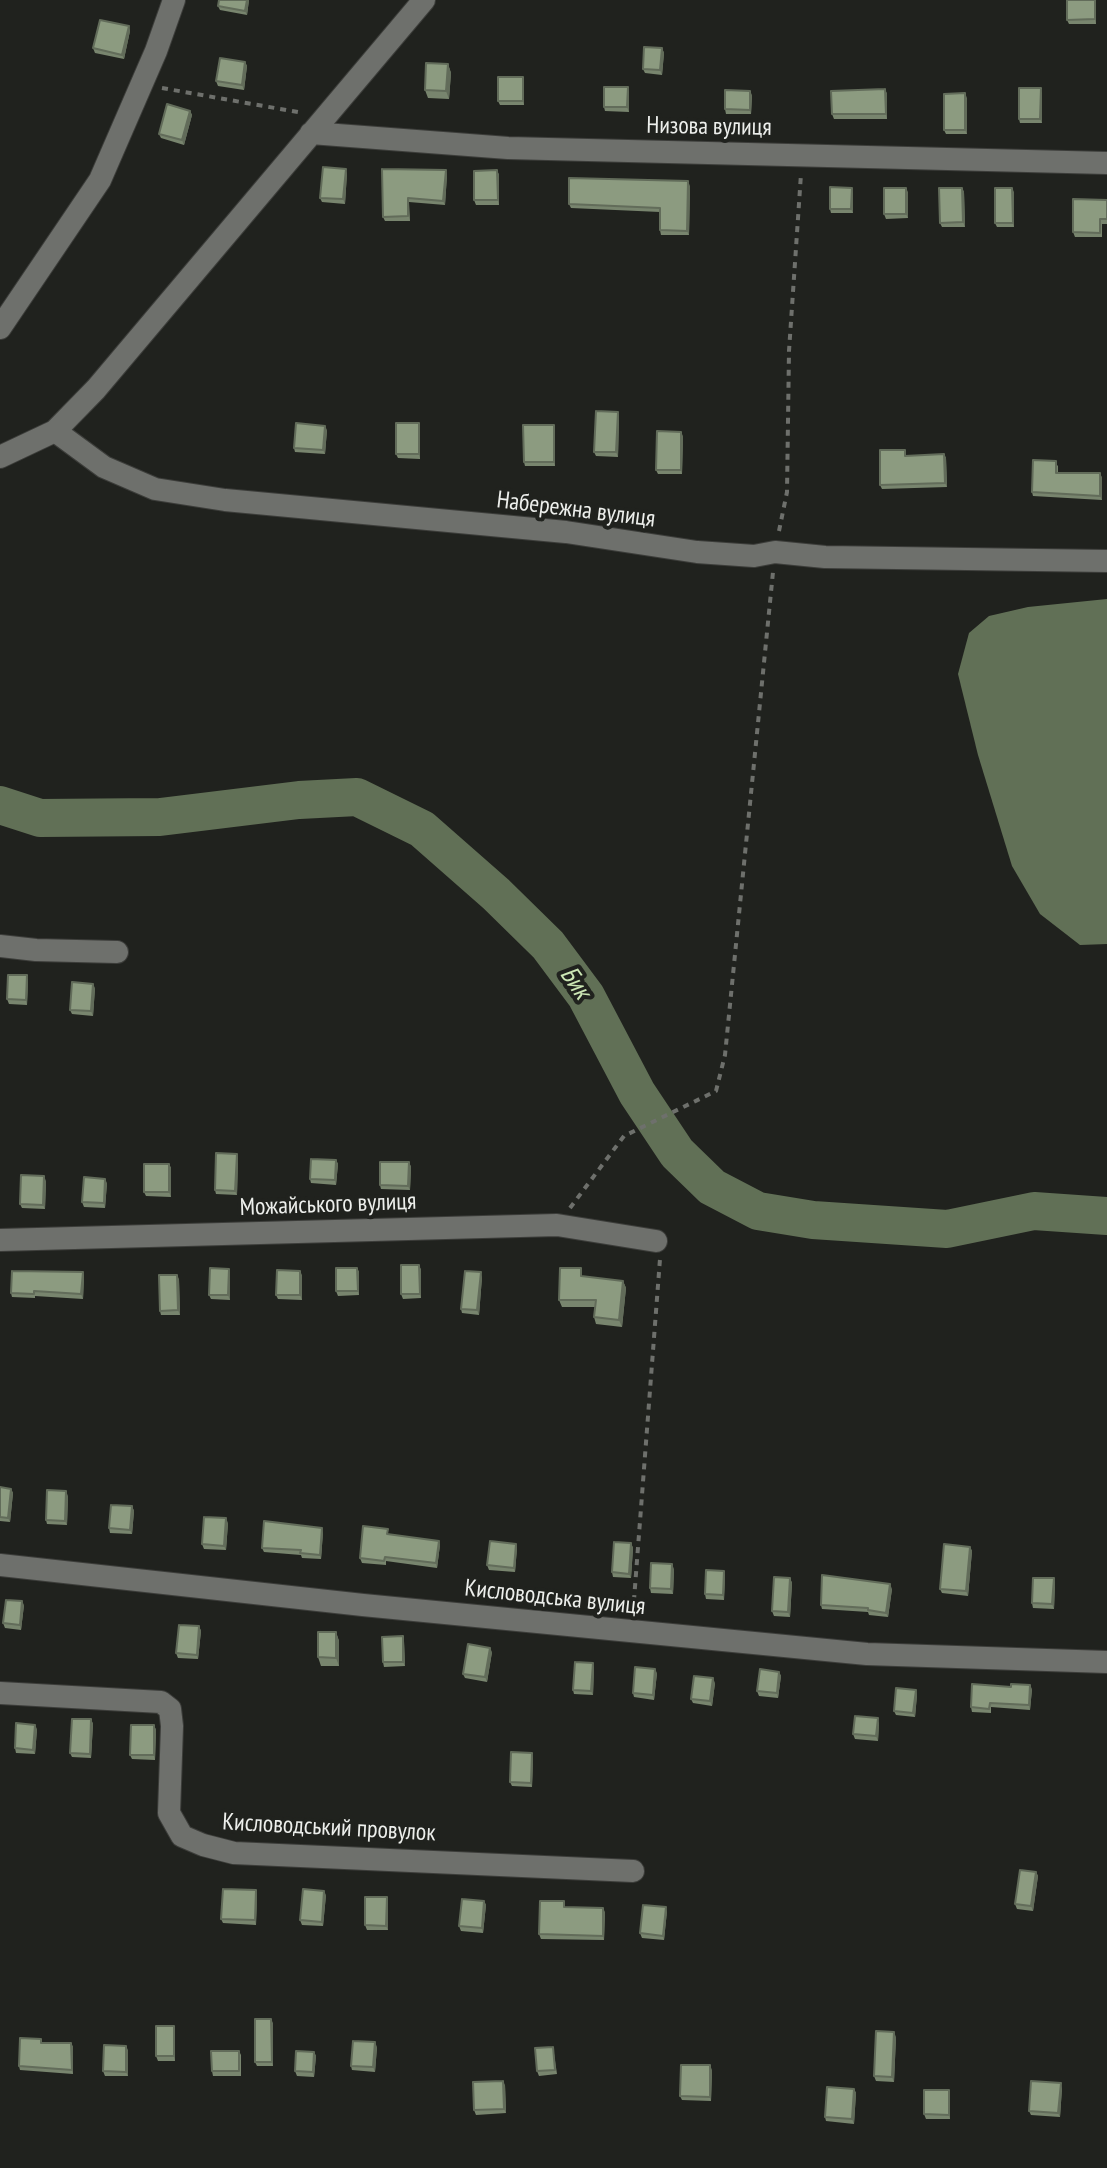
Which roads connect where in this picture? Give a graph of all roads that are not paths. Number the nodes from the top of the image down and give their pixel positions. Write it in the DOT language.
graph roads {
  1 [pos="174,0"];
  2 [pos="424,0"];
  3 [pos="318,125"];
  4 [pos="1107,163"];
  5 [pos="0,328"];
  6 [pos="55,431"];
  7 [pos="0,457"];
  8 [pos="1107,561"];
  9 [pos="0,946"];
  10 [pos="117,952"];
  11 [pos="0,1240"];
  12 [pos="656,1241"];
  13 [pos="0,1565"];
  14 [pos="1107,1662"];
  15 [pos="0,1693"];
  16 [pos="633,1871"];
  1 -- 5 [label="street"];
  2 -- 3 [label="street"];
  3 -- 4 [label="street, Низова вулиця"];
  3 -- 6 [label="street"];
  6 -- 7 [label="street"];
  6 -- 8 [label="street, Набережна вулиця"];
  9 -- 10 [label="street"];
  11 -- 12 [label="street, Можайського вулиця"];
  13 -- 14 [label="street, Кисловодська вулиця"];
  15 -- 16 [label="street, Кисловодський провулок"];
}
